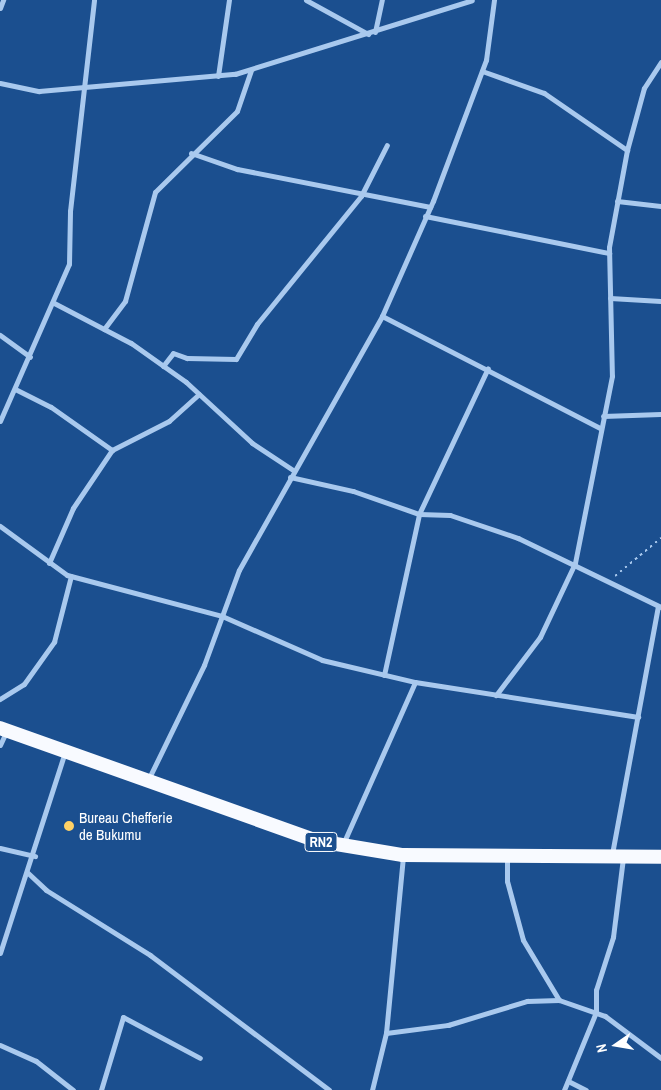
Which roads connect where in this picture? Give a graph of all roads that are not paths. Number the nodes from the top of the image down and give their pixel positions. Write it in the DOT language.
graph roads {
  1 [pos="3,0"];
  2 [pos="94,0"];
  3 [pos="230,0"];
  4 [pos="306,0"];
  5 [pos="382,0"];
  6 [pos="472,0"];
  7 [pos="494,0"];
  8 [pos="0,8"];
  9 [pos="374,32"];
  10 [pos="368,34"];
  11 [pos="661,62"];
  12 [pos="251,70"];
  13 [pos="482,71"];
  14 [pos="218,76"];
  15 [pos="0,83"];
  16 [pos="87,87"];
  17 [pos="387,145"];
  18 [pos="627,150"];
  19 [pos="191,152"];
  20 [pos="361,196"];
  21 [pos="617,201"];
  22 [pos="661,206"];
  23 [pos="430,207"];
  24 [pos="425,216"];
  25 [pos="609,253"];
  26 [pos="610,298"];
  27 [pos="661,301"];
  28 [pos="54,303"];
  29 [pos="382,316"];
  30 [pos="104,329"];
  31 [pos="0,335"];
  32 [pos="30,357"];
  33 [pos="163,366"];
  34 [pos="488,368"];
  35 [pos="15,389"];
  36 [pos="199,394"];
  37 [pos="661,414"];
  38 [pos="603,416"];
  39 [pos="0,421"];
  40 [pos="600,428"];
  41 [pos="112,450"];
  42 [pos="293,470"];
  43 [pos="290,478"];
  44 [pos="419,514"];
  45 [pos="0,526"];
  46 [pos="49,563"];
  47 [pos="575,563"];
  48 [pos="71,576"];
  49 [pos="660,607"];
  50 [pos="222,616"];
  51 [pos="384,675"];
  52 [pos="415,682"];
  53 [pos="496,694"];
  54 [pos="0,700"];
  55 [pos="638,717"];
  56 [pos="3,730"];
  57 [pos="0,745"];
  58 [pos="64,754"];
  59 [pos="146,783"];
  60 [pos="343,845"];
  61 [pos="0,848"];
  62 [pos="403,855"];
  63 [pos="35,856"];
  64 [pos="617,856"];
  65 [pos="507,857"];
  66 [pos="661,857"];
  67 [pos="28,873"];
  68 [pos="0,954"];
  69 [pos="558,1000"];
  70 [pos="596,1012"];
  71 [pos="386,1033"];
  72 [pos="0,1045"];
  73 [pos="200,1058"];
  74 [pos="661,1058"];
  75 [pos="568,1081"];
  76 [pos="73,1090"];
  77 [pos="101,1090"];
  78 [pos="329,1090"];
  79 [pos="372,1090"];
  80 [pos="564,1090"];
  81 [pos="586,1090"];
  1 -- 8 [label="street"];
  2 -- 16 [label="street"];
  3 -- 14 [label="street"];
  4 -- 10 [label="street"];
  5 -- 9 [label="street"];
  6 -- 9 [label="street"];
  7 -- 13 [label="street"];
  9 -- 10 [label="street"];
  10 -- 12 [label="street"];
  11 -- 18 [label="street"];
  12 -- 14 [label="street"];
  12 -- 19 [label="street"];
  13 -- 18 [label="street"];
  13 -- 23 [label="street"];
  14 -- 16 [label="street"];
  15 -- 16 [label="street"];
  16 -- 28 [label="street"];
  17 -- 20 [label="street"];
  18 -- 21 [label="street"];
  19 -- 20 [label="street"];
  19 -- 30 [label="street"];
  20 -- 23 [label="street"];
  20 -- 33 [label="street"];
  21 -- 22 [label="street"];
  21 -- 25 [label="street"];
  23 -- 24 [label="street"];
  24 -- 25 [label="street"];
  24 -- 29 [label="street"];
  25 -- 26 [label="street"];
  26 -- 27 [label="street"];
  26 -- 38 [label="street"];
  28 -- 30 [label="street"];
  28 -- 32 [label="street"];
  29 -- 34 [label="street"];
  29 -- 42 [label="street"];
  30 -- 33 [label="street"];
  31 -- 32 [label="street"];
  32 -- 35 [label="street"];
  33 -- 36 [label="street"];
  34 -- 40 [label="street"];
  34 -- 44 [label="street"];
  35 -- 39 [label="street"];
  35 -- 41 [label="street"];
  36 -- 41 [label="street"];
  36 -- 42 [label="street"];
  37 -- 38 [label="street"];
  38 -- 40 [label="street"];
  40 -- 47 [label="street"];
  41 -- 46 [label="street"];
  42 -- 43 [label="street"];
  43 -- 44 [label="street"];
  43 -- 50 [label="street"];
  44 -- 47 [label="street"];
  44 -- 51 [label="street"];
  45 -- 46 [label="street"];
  46 -- 48 [label="street"];
  47 -- 49 [label="street"];
  47 -- 53 [label="street"];
  48 -- 50 [label="street"];
  48 -- 54 [label="street"];
  49 -- 55 [label="street"];
  50 -- 51 [label="street"];
  50 -- 59 [label="street"];
  51 -- 52 [label="street"];
  52 -- 53 [label="street"];
  52 -- 60 [label="street"];
  53 -- 55 [label="street"];
  55 -- 64 [label="street"];
  56 -- 57 [label="street"];
  56 -- 58 [label="highway, RN2"];
  58 -- 59 [label="highway, RN2"];
  58 -- 63 [label="street"];
  59 -- 60 [label="highway, RN2"];
  60 -- 62 [label="highway, RN2"];
  61 -- 63 [label="street"];
  62 -- 65 [label="highway, RN2"];
  62 -- 71 [label="street"];
  63 -- 67 [label="street"];
  64 -- 65 [label="highway, RN2"];
  64 -- 66 [label="highway, RN2"];
  64 -- 70 [label="street"];
  65 -- 69 [label="street"];
  67 -- 68 [label="street"];
  67 -- 78 [label="street"];
  69 -- 70 [label="street"];
  69 -- 71 [label="street"];
  70 -- 74 [label="street"];
  70 -- 75 [label="street"];
  71 -- 79 [label="street"];
  72 -- 76 [label="street"];
  73 -- 77 [label="street"];
  75 -- 80 [label="street"];
  75 -- 81 [label="street"];
}
